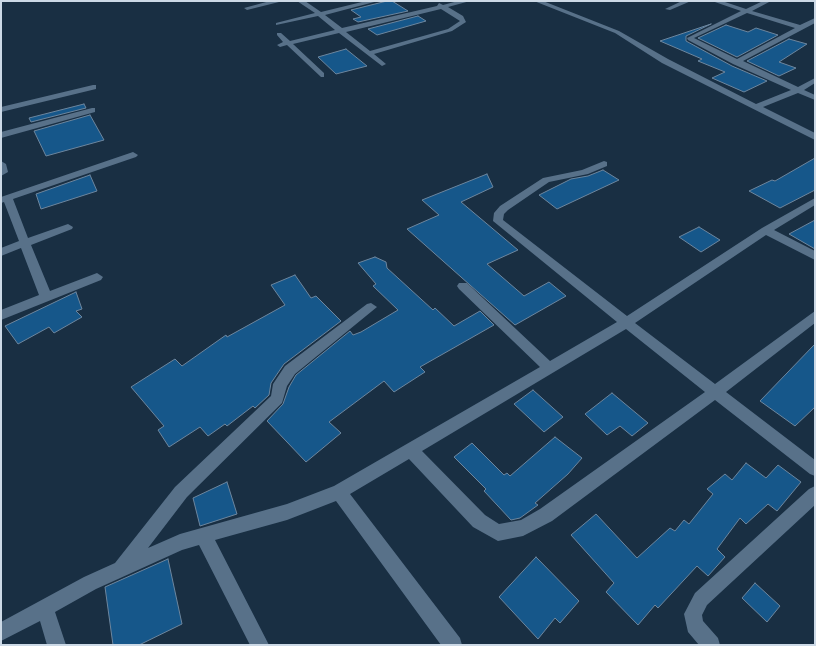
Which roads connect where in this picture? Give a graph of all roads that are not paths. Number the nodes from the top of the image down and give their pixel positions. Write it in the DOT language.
graph roads {
  1 [pos="280,1"];
  2 [pos="300,1"];
  3 [pos="375,1"];
  4 [pos="432,1"];
  5 [pos="467,1"];
  6 [pos="538,1"];
  7 [pos="688,1"];
  8 [pos="715,1"];
  9 [pos="768,1"];
  10 [pos="442,7"];
  11 [pos="247,8"];
  12 [pos="668,9"];
  13 [pos="747,11"];
  14 [pos="320,14"];
  15 [pos="815,20"];
  16 [pos="278,24"];
  17 [pos="801,28"];
  18 [pos="340,31"];
  19 [pos="279,34"];
  20 [pos="289,43"];
  21 [pos="280,45"];
  22 [pos="369,53"];
  23 [pos="736,62"];
  24 [pos="382,64"];
  25 [pos="321,75"];
  26 [pos="815,80"];
  27 [pos="92,87"];
  28 [pos="798,90"];
  29 [pos="815,98"];
  30 [pos="756,107"];
  31 [pos="1,110"];
  32 [pos="92,110"];
  33 [pos="1,135"];
  34 [pos="815,137"];
  35 [pos="133,155"];
  36 [pos="1,164"];
  37 [pos="604,164"];
  38 [pos="1,173"];
  39 [pos="4,199"];
  40 [pos="815,201"];
  41 [pos="68,227"];
  42 [pos="766,230"];
  43 [pos="24,244"];
  44 [pos="1,252"];
  45 [pos="815,256"];
  46 [pos="96,277"];
  47 [pos="463,286"];
  48 [pos="46,297"];
  49 [pos="372,307"];
  50 [pos="1,315"];
  51 [pos="815,316"];
  52 [pos="626,323"];
  53 [pos="549,368"];
  54 [pos="715,392"];
  55 [pos="410,449"];
  56 [pos="815,470"];
  57 [pos="339,492"];
  58 [pos="815,494"];
  59 [pos="203,535"];
  60 [pos="120,569"];
  61 [pos="46,608"];
  62 [pos="1,632"];
  63 [pos="57,645"];
  64 [pos="260,645"];
  65 [pos="453,645"];
  66 [pos="711,645"];
  1 -- 11 [label="street"];
  2 -- 14 [label="street"];
  3 -- 14 [label="street"];
  4 -- 10 [label="street"];
  5 -- 10 [label="street"];
  6 -- 30 [label="street"];
  7 -- 12 [label="street"];
  8 -- 13 [label="street"];
  9 -- 13 [label="street"];
  10 -- 18 [label="street"];
  10 -- 22 [label="street"];
  13 -- 17 [label="street"];
  13 -- 23 [label="street"];
  14 -- 16 [label="street"];
  14 -- 18 [label="street"];
  15 -- 17 [label="street"];
  17 -- 23 [label="street"];
  18 -- 20 [label="street"];
  18 -- 22 [label="street"];
  19 -- 20 [label="street"];
  20 -- 21 [label="street"];
  20 -- 25 [label="street"];
  22 -- 24 [label="street"];
  23 -- 28 [label="street"];
  26 -- 28 [label="street"];
  27 -- 31 [label="street"];
  28 -- 29 [label="street"];
  28 -- 30 [label="street"];
  30 -- 34 [label="street"];
  32 -- 33 [label="street"];
  35 -- 39 [label="street"];
  36 -- 38 [label="street"];
  37 -- 52 [label="street"];
  39 -- 43 [label="street"];
  40 -- 42 [label="street"];
  41 -- 43 [label="street"];
  42 -- 45 [label="street"];
  42 -- 52 [label="street"];
  43 -- 44 [label="street"];
  43 -- 48 [label="street"];
  46 -- 48 [label="street"];
  47 -- 53 [label="street"];
  48 -- 50 [label="street"];
  49 -- 60 [label="street"];
  51 -- 54 [label="street"];
  52 -- 53 [label="street"];
  52 -- 54 [label="street"];
  53 -- 55 [label="street"];
  54 -- 55 [label="street"];
  54 -- 56 [label="street"];
  55 -- 57 [label="street"];
  57 -- 59 [label="street"];
  57 -- 65 [label="street"];
  58 -- 66 [label="street"];
  59 -- 60 [label="street"];
  59 -- 64 [label="street"];
  60 -- 61 [label="street"];
  61 -- 62 [label="street"];
  61 -- 63 [label="street"];
}
